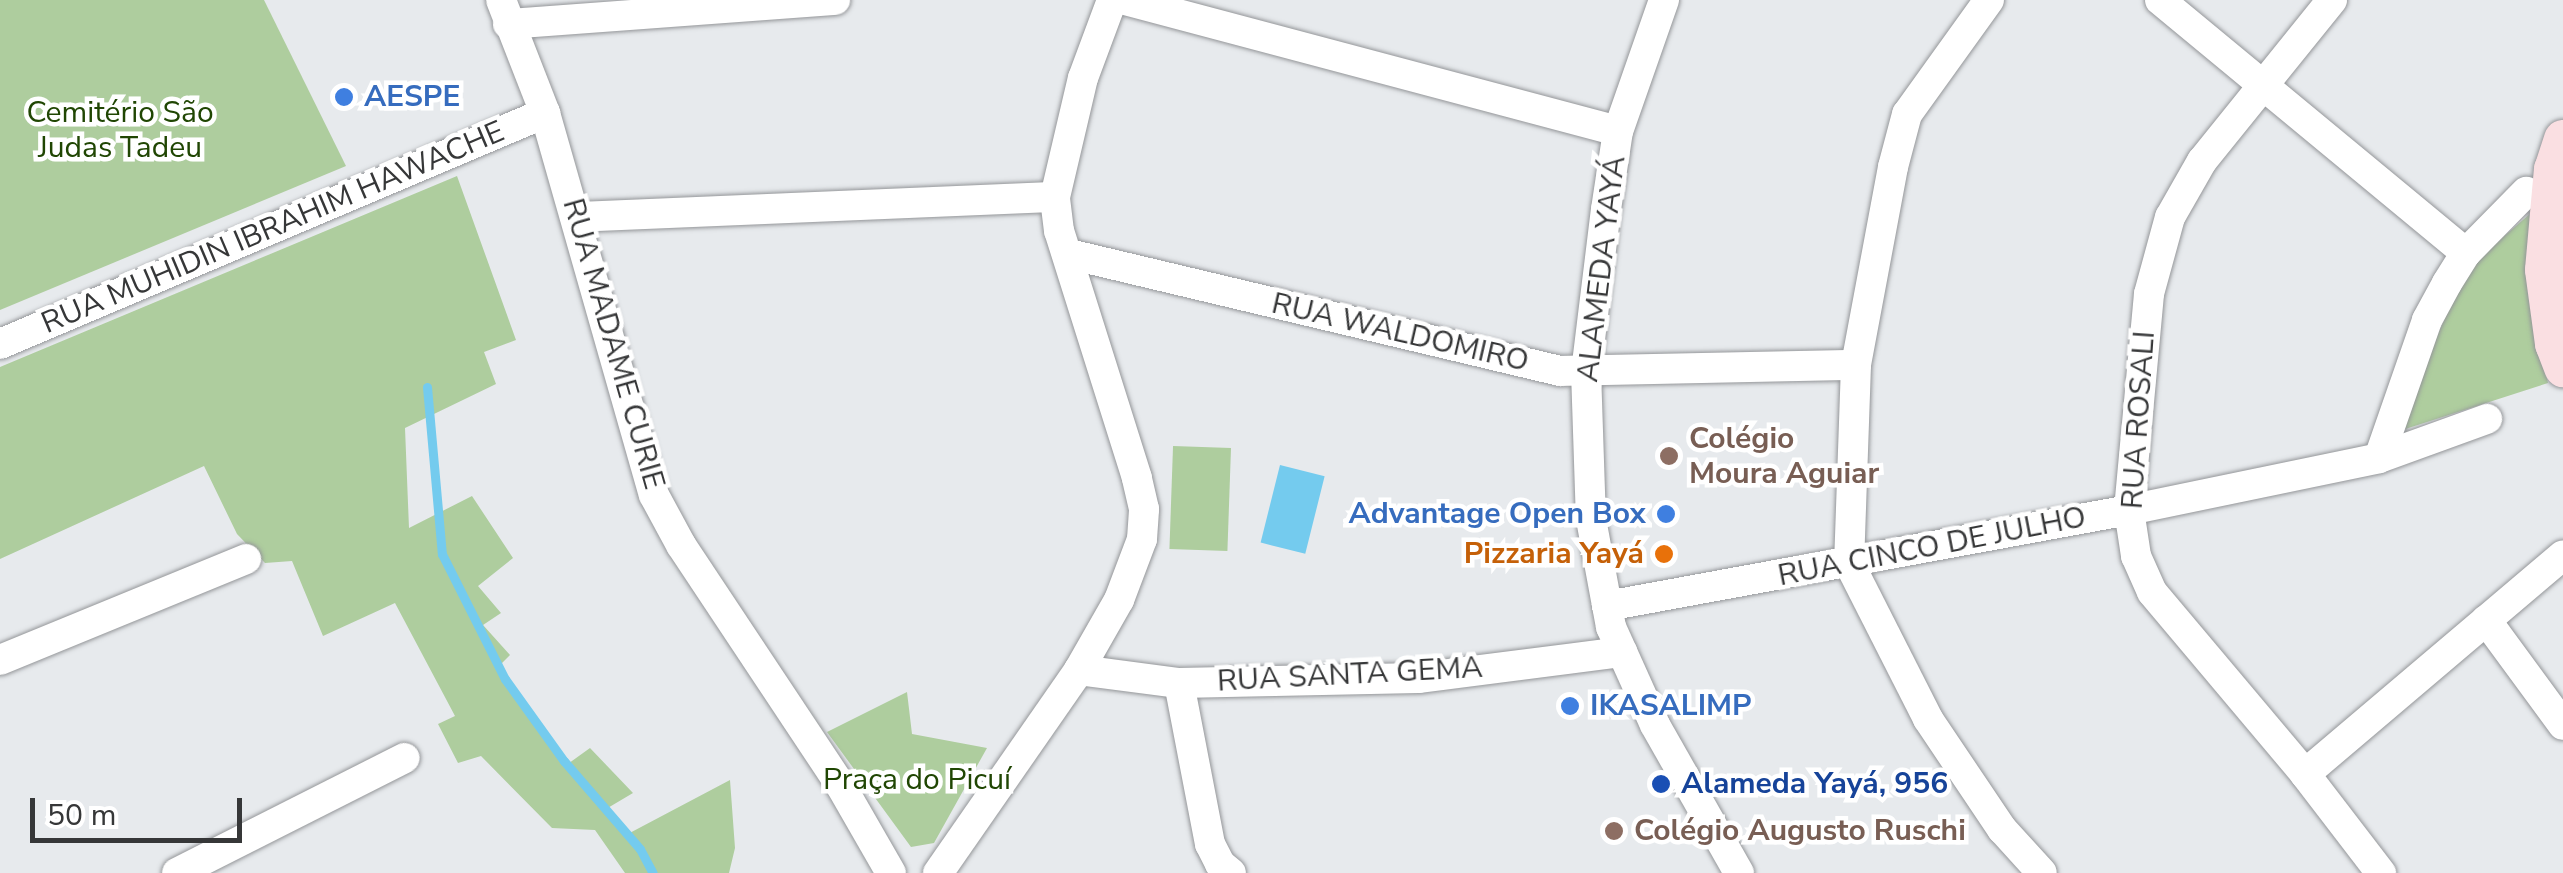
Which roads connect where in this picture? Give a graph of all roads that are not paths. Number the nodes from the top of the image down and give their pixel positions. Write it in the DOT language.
graph roads {
  1 [pos="835,0"];
  2 [pos="1112,0"];
  3 [pos="1126,0"];
  4 [pos="1664,0"];
  5 [pos="1988,0"];
  6 [pos="2160,0"];
  7 [pos="2332,0"];
  8 [pos="504,12"];
  9 [pos="2262,82"];
  10 [pos="545,112"];
  11 [pos="1618,131"];
  12 [pos="2563,139"];
  13 [pos="2526,192"];
  14 [pos="1055,197"];
  15 [pos="576,218"];
  16 [pos="2466,253"];
  17 [pos="1069,254"];
  18 [pos="0,344"];
  19 [pos="1856,366"];
  20 [pos="2563,368"];
  21 [pos="1586,371"];
  22 [pos="2487,419"];
  23 [pos="2380,458"];
  24 [pos="2128,510"];
  25 [pos="2563,556"];
  26 [pos="246,560"];
  27 [pos="1849,562"];
  28 [pos="1607,606"];
  29 [pos="2486,620"];
  30 [pos="1622,652"];
  31 [pos="0,660"];
  32 [pos="1079,670"];
  33 [pos="1179,683"];
  34 [pos="2563,726"];
  35 [pos="405,758"];
  36 [pos="2305,774"];
  37 [pos="177,873"];
  38 [pos="891,873"];
  39 [pos="938,873"];
  40 [pos="1231,873"];
  41 [pos="1739,873"];
  42 [pos="2042,873"];
  43 [pos="2381,873"];
  1 -- 8 [label="street"];
  2 -- 14 [label="street"];
  3 -- 11 [label="street"];
  4 -- 11 [label="street, ALAMEDA YAYÁ"];
  5 -- 19 [label="street"];
  6 -- 9 [label="street"];
  7 -- 9 [label="street, RUA ROSALI"];
  8 -- 10 [label="street, RUA MADAME CURIE"];
  9 -- 16 [label="street"];
  9 -- 24 [label="street, RUA ROSALI"];
  10 -- 15 [label="street, RUA MADAME CURIE"];
  10 -- 18 [label="street, RUA MUHIDIN IBRAHIM HAWACHE"];
  11 -- 21 [label="street, ALAMEDA YAYÁ"];
  12 -- 20 [label="main road"];
  13 -- 16 [label="street"];
  14 -- 15 [label="street"];
  14 -- 17 [label="street"];
  15 -- 38 [label="street, RUA MADAME CURIE"];
  16 -- 23 [label="street"];
  17 -- 21 [label="street, RUA WALDOMIRO"];
  17 -- 32 [label="street"];
  19 -- 21 [label="street, RUA WALDOMIRO"];
  19 -- 27 [label="street"];
  21 -- 28 [label="street, ALAMEDA YAYÁ"];
  22 -- 23 [label="street, RUA CINCO DE JULHO"];
  23 -- 24 [label="street, RUA CINCO DE JULHO"];
  24 -- 27 [label="street, RUA CINCO DE JULHO"];
  24 -- 36 [label="street, RUA ROSALI"];
  25 -- 29 [label="street"];
  26 -- 31 [label="street"];
  27 -- 28 [label="street, RUA CINCO DE JULHO"];
  27 -- 42 [label="street"];
  28 -- 30 [label="street, ALAMEDA YAYÁ"];
  29 -- 34 [label="street"];
  29 -- 36 [label="street"];
  30 -- 33 [label="street, RUA SANTA GEMA"];
  30 -- 41 [label="street, ALAMEDA YAYÁ"];
  32 -- 33 [label="street, RUA SANTA GEMA"];
  32 -- 39 [label="street"];
  33 -- 40 [label="street"];
  35 -- 37 [label="street"];
  36 -- 43 [label="street, RUA ROSALI"];
}
